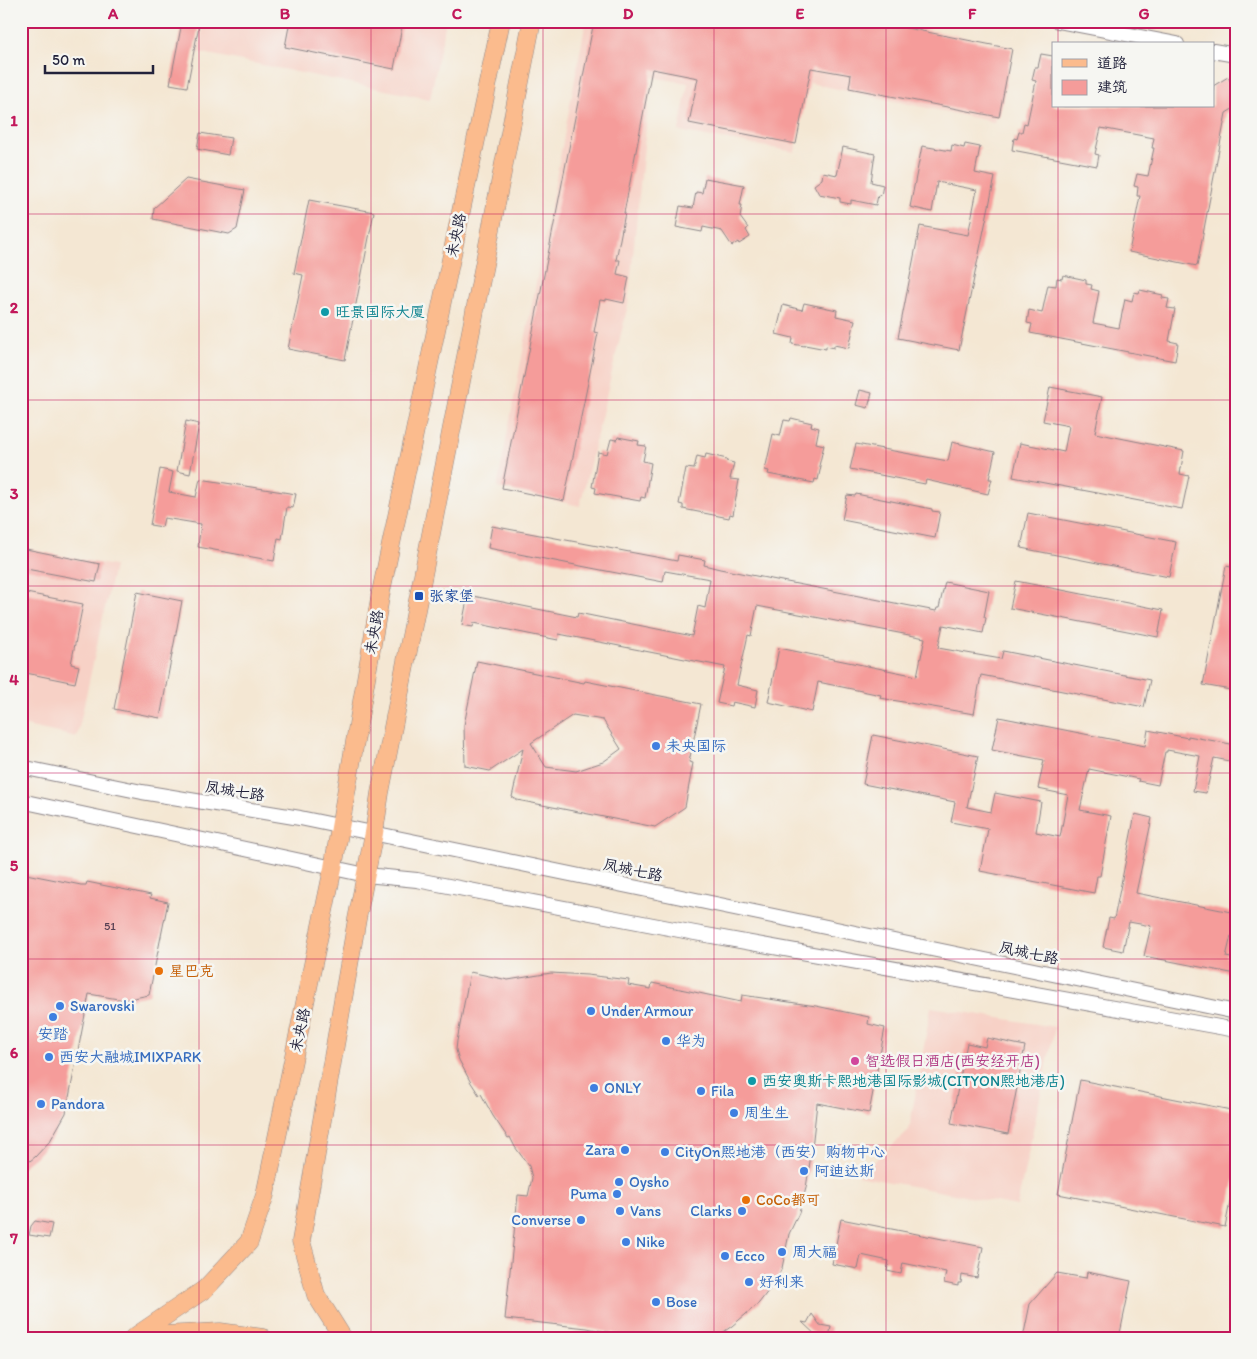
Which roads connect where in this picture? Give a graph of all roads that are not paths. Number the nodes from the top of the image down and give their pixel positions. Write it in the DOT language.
graph roads {
  1 [pos="501,21"];
  2 [pos="532,21"];
  3 [pos="1058,21"];
  4 [pos="1167,42"];
  5 [pos="1214,50"];
  6 [pos="1236,55"];
  7 [pos="21,768"];
  8 [pos="21,801"];
  9 [pos="339,826"];
  10 [pos="374,833"];
  11 [pos="333,868"];
  12 [pos="366,875"];
  13 [pos="1236,1012"];
  14 [pos="1236,1030"];
  15 [pos="133,1338"];
  16 [pos="158,1338"];
  17 [pos="263,1338"];
  18 [pos="343,1338"];
  1 -- 9 [label="main road, 未央路"];
  2 -- 10 [label="main road"];
  3 -- 4 [label="street"];
  5 -- 6 [label="street"];
  7 -- 9 [label="street, 凤城七路"];
  8 -- 11 [label="street"];
  9 -- 10 [label="street, 凤城七路"];
  9 -- 11 [label="main road, 未央路"];
  10 -- 12 [label="main road"];
  10 -- 13 [label="street, 凤城七路"];
  11 -- 12 [label="street"];
  11 -- 15 [label="main road, 未央路"];
  12 -- 14 [label="street"];
  12 -- 18 [label="main road"];
  16 -- 17 [label="main road"];
}
